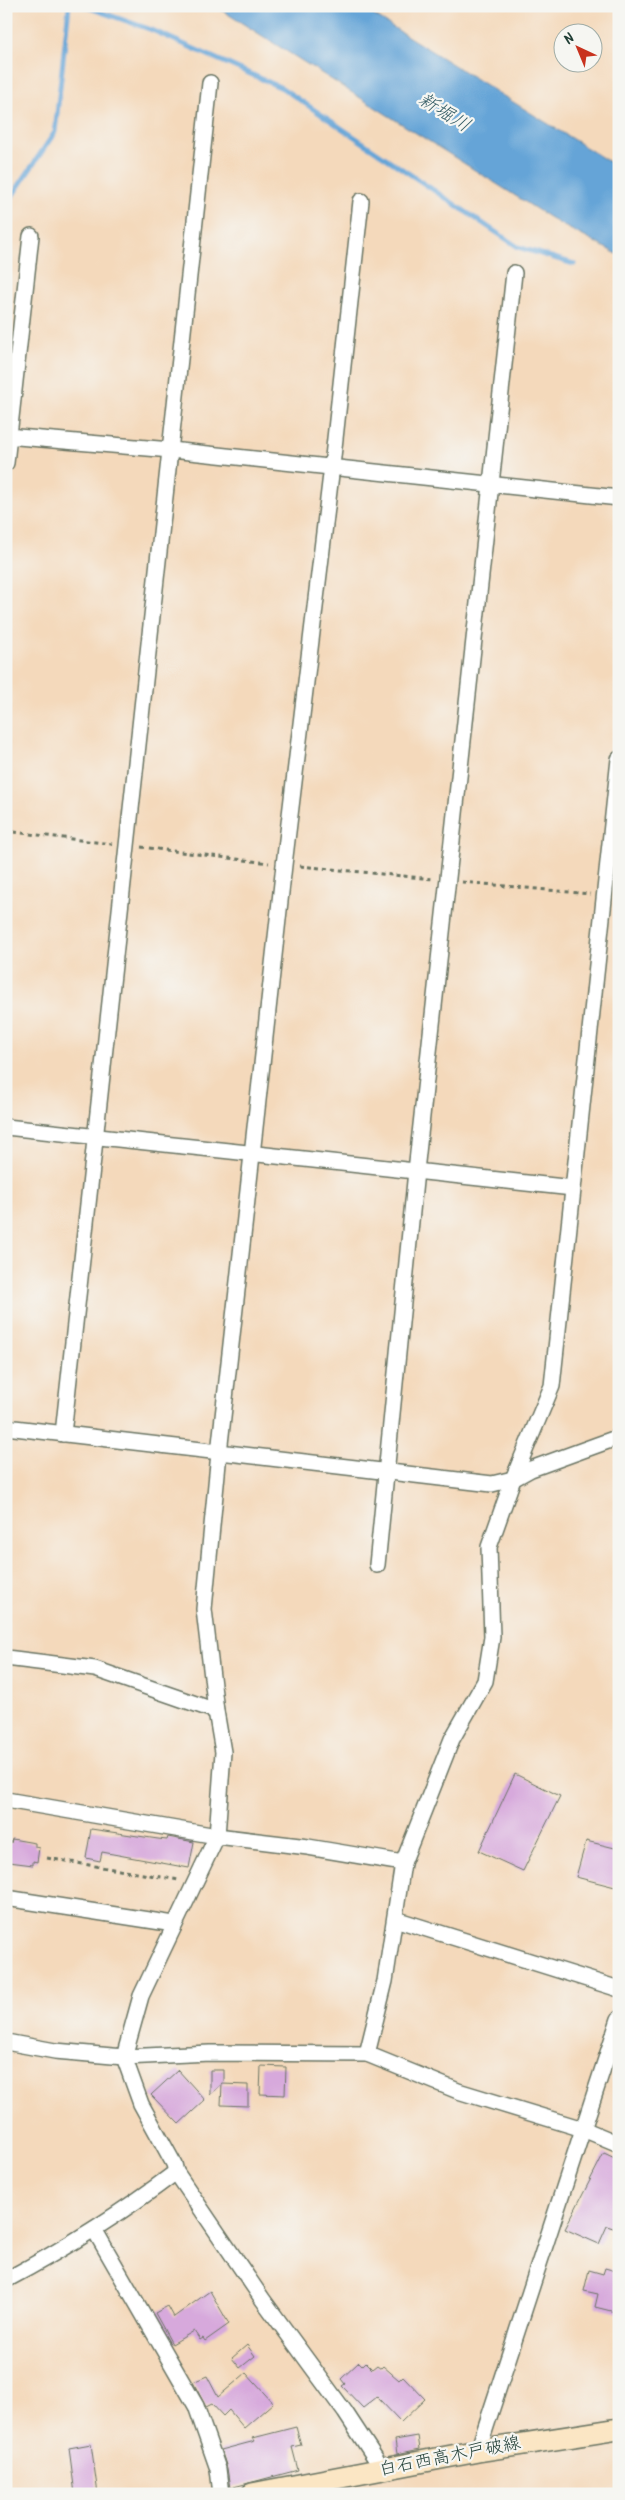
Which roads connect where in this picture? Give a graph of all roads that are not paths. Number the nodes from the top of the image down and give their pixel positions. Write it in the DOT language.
graph roads {
  1 [pos="210,83"];
  2 [pos="361,201"];
  3 [pos="32,236"];
  4 [pos="514,273"];
  5 [pos="8,436"];
  6 [pos="171,450"];
  7 [pos="6,463"];
  8 [pos="332,466"];
  9 [pos="490,483"];
  10 [pos="619,498"];
  11 [pos="619,759"];
  12 [pos="6,1127"];
  13 [pos="96,1137"];
  14 [pos="252,1154"];
  15 [pos="416,1171"];
  16 [pos="573,1188"];
  17 [pos="6,1427"];
  18 [pos="63,1434"];
  19 [pos="619,1437"];
  20 [pos="219,1453"];
  21 [pos="385,1472"];
  22 [pos="513,1479"];
  23 [pos="377,1565"];
  24 [pos="6,1658"];
  25 [pos="216,1711"];
  26 [pos="6,1800"];
  27 [pos="217,1836"];
  28 [pos="403,1863"];
  29 [pos="6,1898"];
  30 [pos="395,1919"];
  31 [pos="174,1924"];
  32 [pos="619,1989"];
  33 [pos="619,2019"];
  34 [pos="6,2042"];
  35 [pos="367,2054"];
  36 [pos="124,2057"];
  37 [pos="583,2129"];
  38 [pos="619,2144"];
  39 [pos="176,2172"];
  40 [pos="94,2230"];
  41 [pos="6,2280"];
  42 [pos="619,2429"];
  43 [pos="478,2450"];
  44 [pos="383,2470"];
  45 [pos="221,2494"];
  46 [pos="252,2494"];
  1 -- 6 [label="street"];
  2 -- 8 [label="street"];
  3 -- 5 [label="street"];
  4 -- 9 [label="street"];
  5 -- 6 [label="street"];
  5 -- 7 [label="street"];
  6 -- 8 [label="street"];
  6 -- 13 [label="street"];
  8 -- 9 [label="street"];
  8 -- 14 [label="street"];
  9 -- 10 [label="street"];
  9 -- 15 [label="street"];
  11 -- 16 [label="street"];
  12 -- 13 [label="street"];
  13 -- 14 [label="street"];
  13 -- 18 [label="street"];
  14 -- 15 [label="street"];
  14 -- 20 [label="street"];
  15 -- 16 [label="street"];
  15 -- 21 [label="street"];
  16 -- 22 [label="street"];
  17 -- 18 [label="street"];
  18 -- 20 [label="street"];
  19 -- 22 [label="street"];
  20 -- 21 [label="street"];
  20 -- 25 [label="street"];
  21 -- 22 [label="street"];
  21 -- 23 [label="street"];
  22 -- 28 [label="street"];
  24 -- 25 [label="street"];
  25 -- 27 [label="street"];
  26 -- 27 [label="street"];
  27 -- 28 [label="street"];
  27 -- 31 [label="street"];
  28 -- 30 [label="street"];
  29 -- 31 [label="street"];
  30 -- 32 [label="street"];
  30 -- 35 [label="street"];
  31 -- 36 [label="street"];
  33 -- 37 [label="street"];
  34 -- 36 [label="street"];
  35 -- 36 [label="street"];
  35 -- 37 [label="street"];
  36 -- 39 [label="street"];
  37 -- 38 [label="street"];
  37 -- 43 [label="street"];
  39 -- 40 [label="street"];
  39 -- 44 [label="street"];
  40 -- 41 [label="street"];
  40 -- 45 [label="street"];
  42 -- 43 [label="main road, 白石西高木戸破線"];
  43 -- 44 [label="main road, 白石西高木戸破線"];
  44 -- 46 [label="main road, 白石西高木戸破線"];
}
